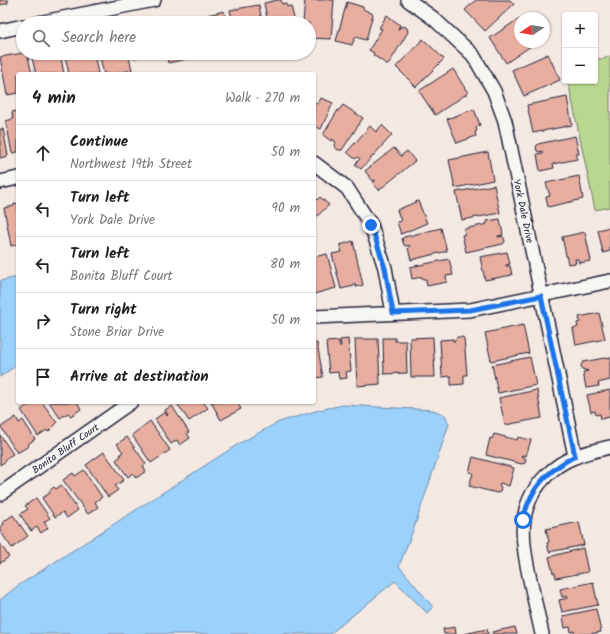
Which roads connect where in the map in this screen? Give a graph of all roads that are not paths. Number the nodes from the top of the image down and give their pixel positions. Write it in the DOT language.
graph roads {
  1 [pos="154,0"];
  2 [pos="408,0"];
  3 [pos="73,16"];
  4 [pos="16,28"];
  5 [pos="0,31"];
  6 [pos="316,165"];
  7 [pos="16,178"];
  8 [pos="0,182"];
  9 [pos="610,281"];
  10 [pos="541,296"];
  11 [pos="393,313"];
  12 [pos="316,317"];
  13 [pos="128,404"];
  14 [pos="610,447"];
  15 [pos="575,456"];
  16 [pos="0,494"];
  17 [pos="542,634"];
  1 -- 3 [label="street"];
  2 -- 10 [label="street, York Dale Drive"];
  4 -- 5 [label="street"];
  6 -- 11 [label="street"];
  7 -- 8 [label="street"];
  9 -- 10 [label="street"];
  10 -- 11 [label="street"];
  10 -- 15 [label="street, York Dale Drive"];
  11 -- 12 [label="street"];
  13 -- 16 [label="street, Bonita Bluff Court"];
  14 -- 15 [label="street"];
  15 -- 17 [label="street"];
}
